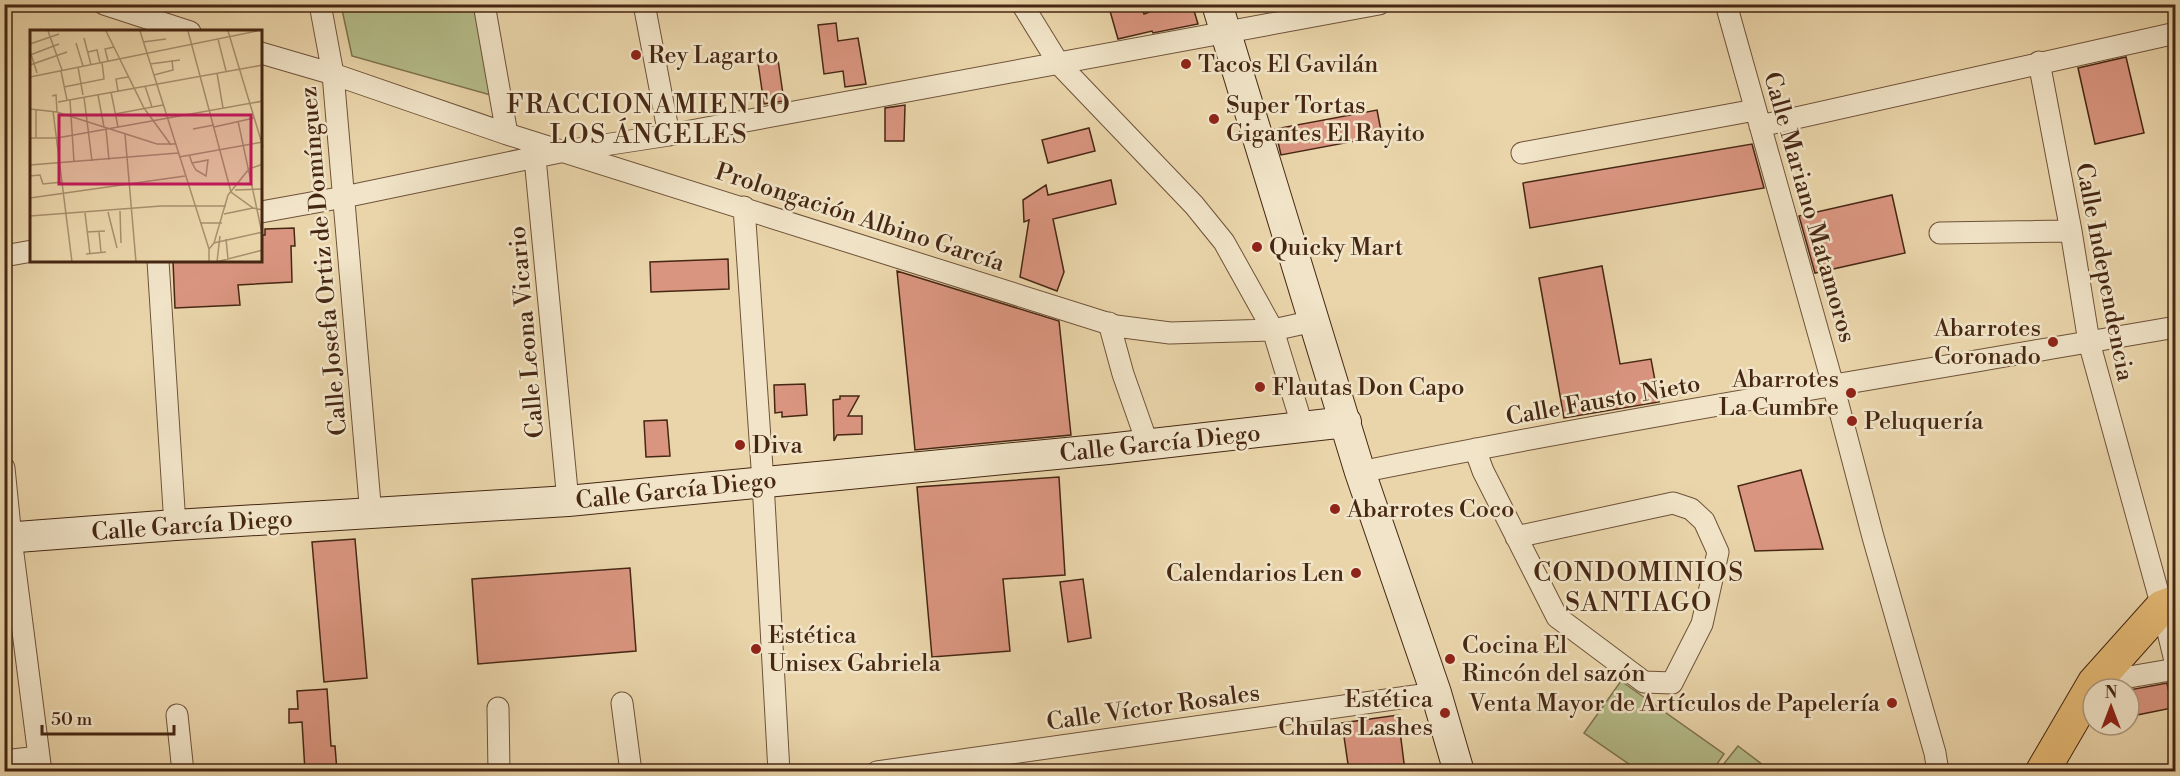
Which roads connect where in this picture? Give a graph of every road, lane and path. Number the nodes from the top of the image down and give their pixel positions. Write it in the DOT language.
graph roads {
  1 [pos="104,4"];
  2 [pos="320,4"];
  3 [pos="484,4"];
  4 [pos="644,4"];
  5 [pos="1022,4"];
  6 [pos="1217,4"];
  7 [pos="1379,4"];
  8 [pos="1726,4"];
  9 [pos="136,17"];
  10 [pos="183,30"];
  11 [pos="2175,33"];
  12 [pos="1227,34"];
  13 [pos="262,53"];
  14 [pos="2039,62"];
  15 [pos="1059,64"];
  16 [pos="333,74"];
  17 [pos="1757,118"];
  18 [pos="507,134"];
  19 [pos="669,135"];
  20 [pos="565,151"];
  21 [pos="1522,153"];
  22 [pos="535,158"];
  23 [pos="344,197"];
  24 [pos="744,207"];
  25 [pos="262,212"];
  26 [pos="2071,231"];
  27 [pos="1940,233"];
  28 [pos="30,251"];
  29 [pos="4,256"];
  30 [pos="158,262"];
  31 [pos="1314,321"];
  32 [pos="1109,323"];
  33 [pos="2175,327"];
  34 [pos="1273,330"];
  35 [pos="2089,342"];
  36 [pos="1833,385"];
  37 [pos="1346,422"];
  38 [pos="1303,428"];
  39 [pos="1148,445"];
  40 [pos="1475,449"];
  41 [pos="4,468"];
  42 [pos="1360,472"];
  43 [pos="763,482"];
  44 [pos="568,501"];
  45 [pos="371,514"];
  46 [pos="175,525"];
  47 [pos="1516,537"];
  48 [pos="8,538"];
  49 [pos="2169,604"];
  50 [pos="2175,667"];
  51 [pos="2100,677"];
  52 [pos="2124,677"];
  53 [pos="1436,693"];
  54 [pos="622,703"];
  55 [pos="2081,705"];
  56 [pos="498,708"];
  57 [pos="177,715"];
  58 [pos="4,761"];
  59 [pos="40,764"];
  60 [pos="183,771"];
  61 [pos="499,771"];
  62 [pos="632,771"];
  63 [pos="779,771"];
  64 [pos="877,771"];
  65 [pos="1459,771"];
  66 [pos="1938,771"];
  67 [pos="2042,771"];
  1 -- 9 [label="street"];
  2 -- 16 [label="street, Calle Josefa Ortiz de Domínguez"];
  3 -- 18 [label="street"];
  4 -- 19 [label="street"];
  5 -- 15 [label="street"];
  6 -- 12 [label="street"];
  7 -- 12 [label="street"];
  8 -- 17 [label="street, Calle Mariano Matamoros"];
  9 -- 10 [label="street"];
  11 -- 14 [label="street"];
  12 -- 15 [label="street"];
  12 -- 31 [label="street"];
  13 -- 16 [label="street, Prolongación Albino García"];
  14 -- 17 [label="street"];
  14 -- 26 [label="street, Calle Independencia"];
  15 -- 19 [label="street"];
  15 -- 34 [label="street"];
  16 -- 18 [label="street, Prolongación Albino García"];
  16 -- 23 [label="street, Calle Josefa Ortiz de Domínguez"];
  17 -- 21 [label="street"];
  17 -- 36 [label="street, Calle Mariano Matamoros"];
  18 -- 20 [label="street, Prolongación Albino García"];
  19 -- 20 [label="street"];
  20 -- 22 [label="street"];
  20 -- 24 [label="street, Prolongación Albino García"];
  22 -- 23 [label="street"];
  22 -- 44 [label="street, Calle Leona Vicario"];
  23 -- 25 [label="street"];
  23 -- 45 [label="street, Calle Josefa Ortiz de Domínguez"];
  24 -- 32 [label="street, Prolongación Albino García"];
  24 -- 43 [label="street"];
  26 -- 27 [label="street"];
  26 -- 35 [label="street, Calle Independencia"];
  28 -- 29 [label="street"];
  30 -- 46 [label="street"];
  31 -- 34 [label="street, Prolongación Albino García"];
  31 -- 37 [label="street"];
  32 -- 34 [label="street, Prolongación Albino García"];
  32 -- 39 [label="street"];
  33 -- 35 [label="street, Calle Fausto Nieto"];
  34 -- 38 [label="street"];
  35 -- 36 [label="street, Calle Fausto Nieto"];
  35 -- 49 [label="street, Calle Independencia"];
  36 -- 40 [label="street, Calle Fausto Nieto"];
  36 -- 66 [label="street, Calle Mariano Matamoros"];
  37 -- 38 [label="street, Calle García Diego"];
  37 -- 42 [label="street"];
  38 -- 39 [label="street, Calle García Diego"];
  39 -- 43 [label="street, Calle García Diego"];
  40 -- 42 [label="street, Calle Fausto Nieto"];
  40 -- 47 [label="street"];
  41 -- 48 [label="street"];
  42 -- 53 [label="street"];
  43 -- 44 [label="street, Calle García Diego"];
  43 -- 63 [label="street"];
  44 -- 45 [label="street, Calle García Diego"];
  45 -- 46 [label="street, Calle García Diego"];
  46 -- 48 [label="street, Calle García Diego"];
  47 -- 47 [label="street"];
  48 -- 59 [label="street"];
  49 -- 50 [label="street, Calle Independencia"];
  49 -- 51 [label="main road"];
  50 -- 52 [label="street"];
  53 -- 64 [label="street, Calle Víctor Rosales"];
  53 -- 65 [label="street"];
  54 -- 62 [label="street"];
  55 -- 67 [label="main road"];
  56 -- 61 [label="street"];
  57 -- 60 [label="street"];
  58 -- 59 [label="street"];
}
